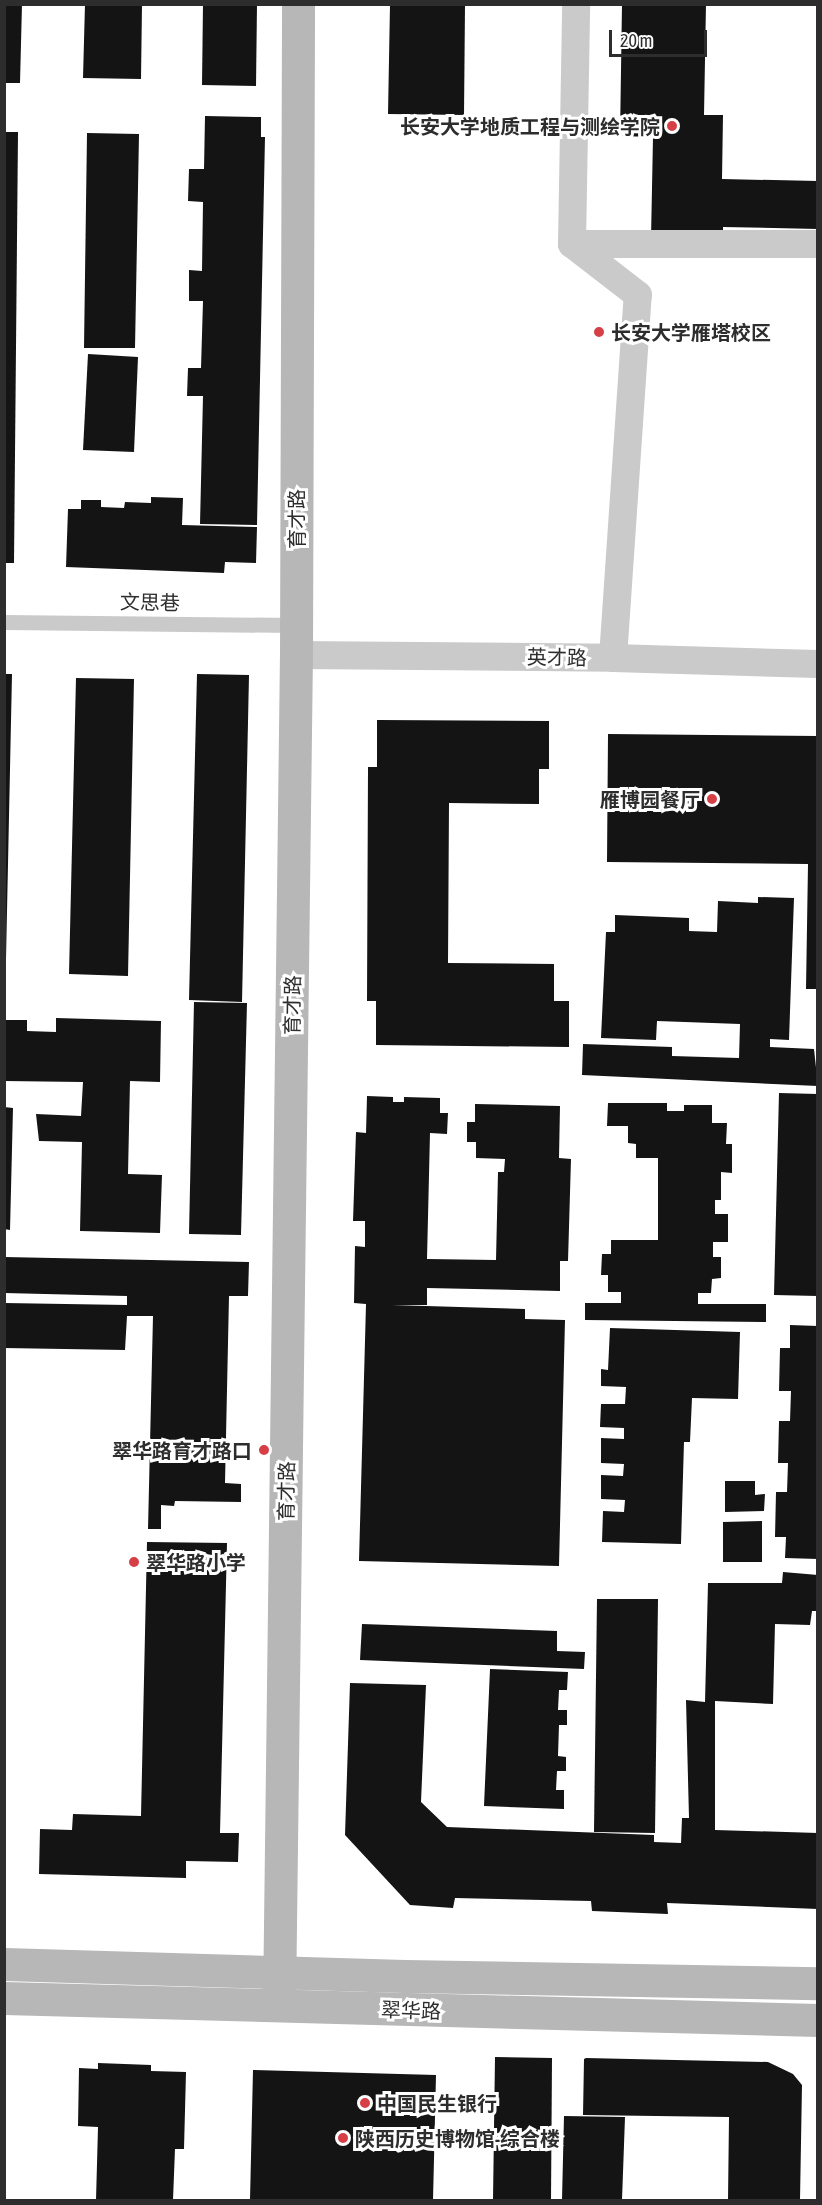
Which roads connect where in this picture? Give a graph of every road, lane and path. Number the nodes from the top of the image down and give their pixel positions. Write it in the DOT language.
graph roads {
  1 [pos="298,4"];
  2 [pos="576,4"];
  3 [pos="572,244"];
  4 [pos="818,244"];
  5 [pos="4,622"];
  6 [pos="296,640"];
  7 [pos="613,658"];
  8 [pos="818,664"];
  9 [pos="4,1964"];
  10 [pos="280,1971"];
  11 [pos="818,1983"];
  12 [pos="4,1998"];
  13 [pos="279,2005"];
  14 [pos="818,2020"];
  1 -- 6 [label="street, 育才路"];
  2 -- 3 [label="street"];
  3 -- 4 [label="street"];
  3 -- 7 [label="street"];
  5 -- 6 [label="lane, 文思巷"];
  6 -- 7 [label="street, 英才路"];
  6 -- 10 [label="street, 育才路"];
  7 -- 8 [label="street, 英才路"];
  9 -- 10 [label="street, 翠华路"];
  10 -- 11 [label="street, 翠华路"];
  10 -- 13 [label="street, 育才路"];
  12 -- 13 [label="street, 翠华路"];
  13 -- 14 [label="street, 翠华路"];
}
